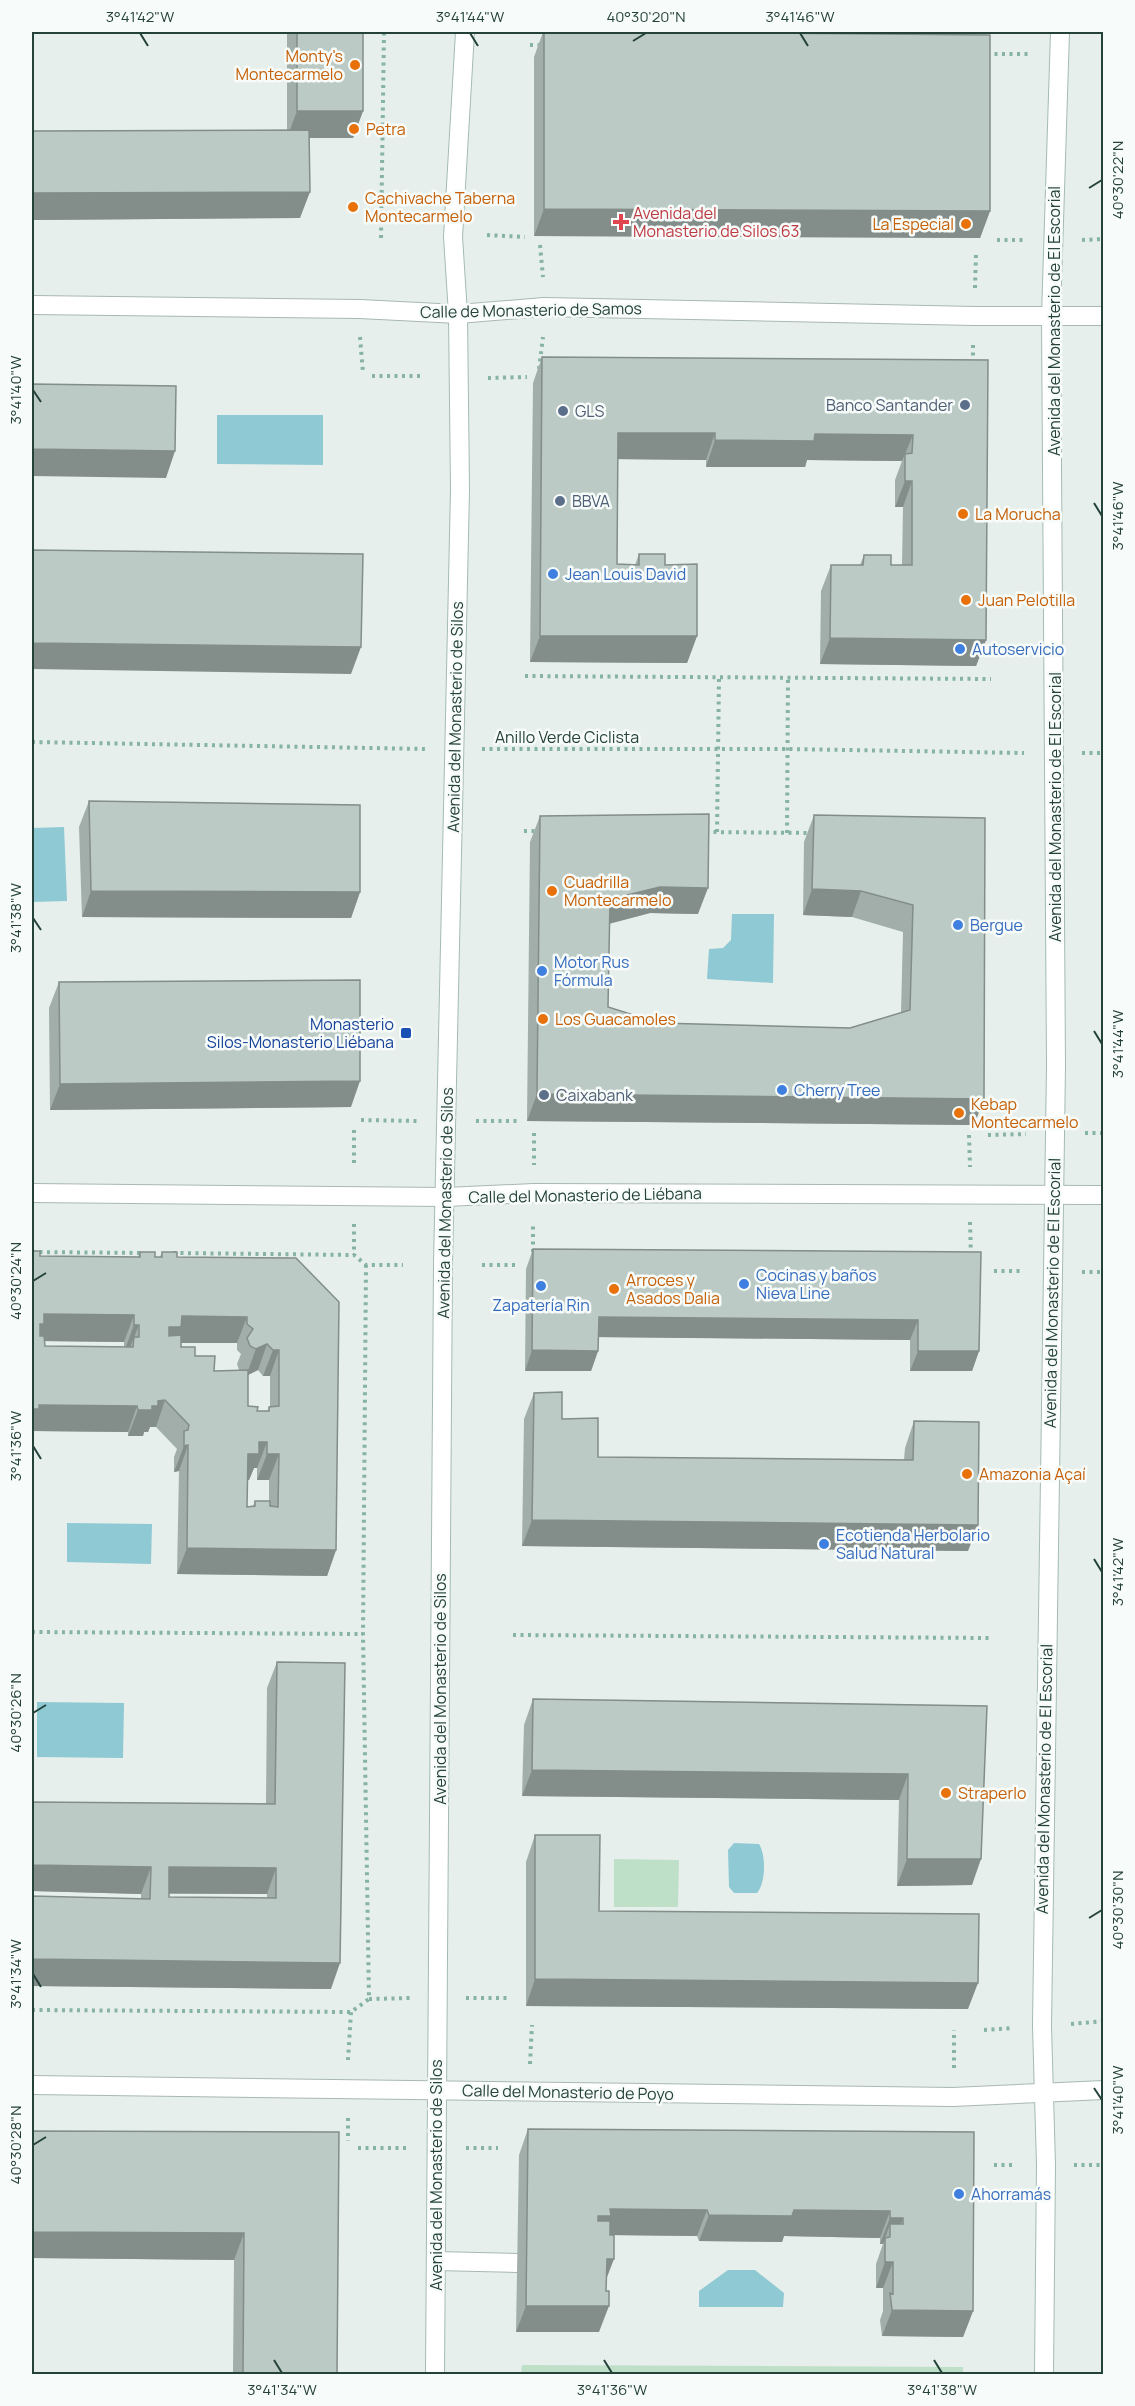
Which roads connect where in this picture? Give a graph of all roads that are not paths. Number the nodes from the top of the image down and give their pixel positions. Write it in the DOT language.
graph roads {
  1 [pos="465,32"];
  2 [pos="1060,32"];
  3 [pos="32,305"];
  4 [pos="458,314"];
  5 [pos="1051,316"];
  6 [pos="1104,316"];
  7 [pos="32,1193"];
  8 [pos="1055,1195"];
  9 [pos="1104,1195"];
  10 [pos="446,1197"];
  11 [pos="32,2085"];
  12 [pos="436,2090"];
  13 [pos="1104,2090"];
  14 [pos="1043,2093"];
  15 [pos="436,2260"];
  16 [pos="517,2263"];
  17 [pos="435,2374"];
  18 [pos="1044,2374"];
  1 -- 4 [label="street, Avenida del Monasterio de Silos"];
  2 -- 5 [label="street, Avenida del Monasterio de El Escorial"];
  3 -- 4 [label="street, Calle de Monasterio de Samos"];
  4 -- 5 [label="street, Calle de Monasterio de Samos"];
  4 -- 10 [label="street, Avenida del Monasterio de Silos"];
  5 -- 6 [label="street, Calle de Monasterio de Samos"];
  5 -- 8 [label="street, Avenida del Monasterio de El Escorial"];
  7 -- 10 [label="street, Calle del Monasterio de Liébana"];
  8 -- 9 [label="street, Calle del Monasterio de Liébana"];
  8 -- 10 [label="street, Calle del Monasterio de Liébana"];
  8 -- 14 [label="street, Avenida del Monasterio de El Escorial"];
  10 -- 12 [label="street, Avenida del Monasterio de Silos"];
  11 -- 12 [label="street, Calle del Monasterio de Poyo"];
  12 -- 14 [label="street, Calle del Monasterio de Poyo"];
  12 -- 15 [label="street, Avenida del Monasterio de Silos"];
  13 -- 14 [label="street, Calle del Monasterio de Poyo"];
  14 -- 18 [label="street, Avenida del Monasterio de El Escorial"];
  15 -- 16 [label="street"];
  15 -- 17 [label="street, Avenida del Monasterio de Silos"];
}
